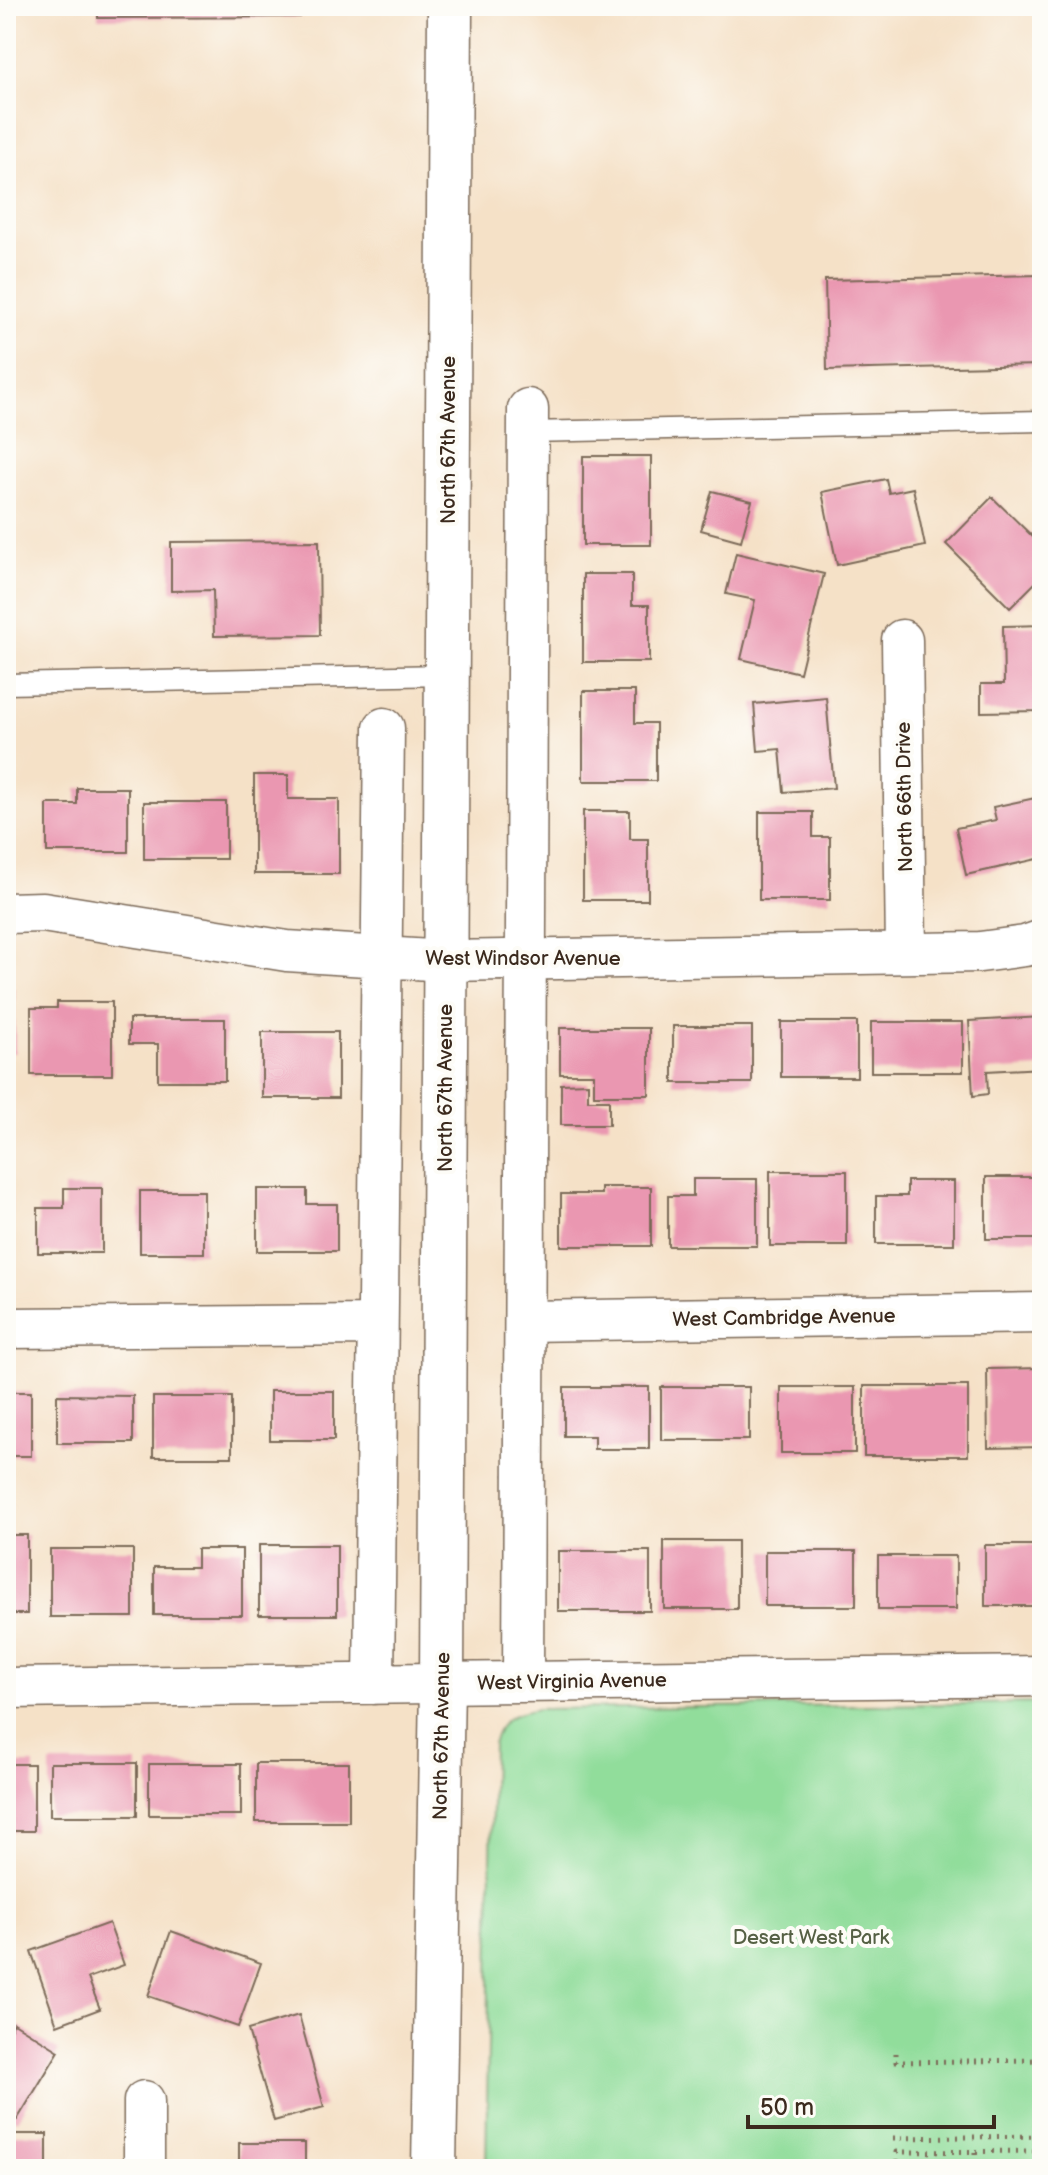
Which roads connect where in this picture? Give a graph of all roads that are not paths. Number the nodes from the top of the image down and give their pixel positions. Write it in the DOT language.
graph roads {
  1 [pos="450,6"];
  2 [pos="528,420"];
  3 [pos="1042,421"];
  4 [pos="902,640"];
  5 [pos="447,675"];
  6 [pos="6,684"];
  7 [pos="384,728"];
  8 [pos="6,913"];
  9 [pos="1042,940"];
  10 [pos="906,953"];
  11 [pos="382,956"];
  12 [pos="528,959"];
  13 [pos="446,961"];
  14 [pos="1042,1313"];
  15 [pos="525,1321"];
  16 [pos="377,1325"];
  17 [pos="6,1328"];
  18 [pos="1042,1676"];
  19 [pos="523,1682"];
  20 [pos="442,1683"];
  21 [pos="374,1684"];
  22 [pos="6,1688"];
  23 [pos="144,2101"];
  24 [pos="144,2169"];
  25 [pos="434,2169"];
  1 -- 5 [label="main road, North 67th Avenue"];
  2 -- 3 [label="lane"];
  2 -- 12 [label="street"];
  4 -- 10 [label="street, North 66th Drive"];
  5 -- 6 [label="lane"];
  5 -- 13 [label="main road, North 67th Avenue"];
  7 -- 11 [label="street"];
  8 -- 11 [label="street, West Windsor Avenue"];
  9 -- 10 [label="street, West Windsor Avenue"];
  10 -- 12 [label="street, West Windsor Avenue"];
  11 -- 13 [label="street, West Windsor Avenue"];
  11 -- 16 [label="street"];
  12 -- 13 [label="street, West Windsor Avenue"];
  12 -- 15 [label="street"];
  13 -- 20 [label="main road, North 67th Avenue"];
  14 -- 15 [label="street, West Cambridge Avenue"];
  15 -- 19 [label="street"];
  16 -- 17 [label="street"];
  16 -- 21 [label="street"];
  18 -- 19 [label="street, West Virginia Avenue"];
  19 -- 20 [label="street, West Virginia Avenue"];
  20 -- 21 [label="street, West Virginia Avenue"];
  20 -- 25 [label="main road, North 67th Avenue"];
  21 -- 22 [label="street, West Virginia Avenue"];
  23 -- 24 [label="street"];
}
